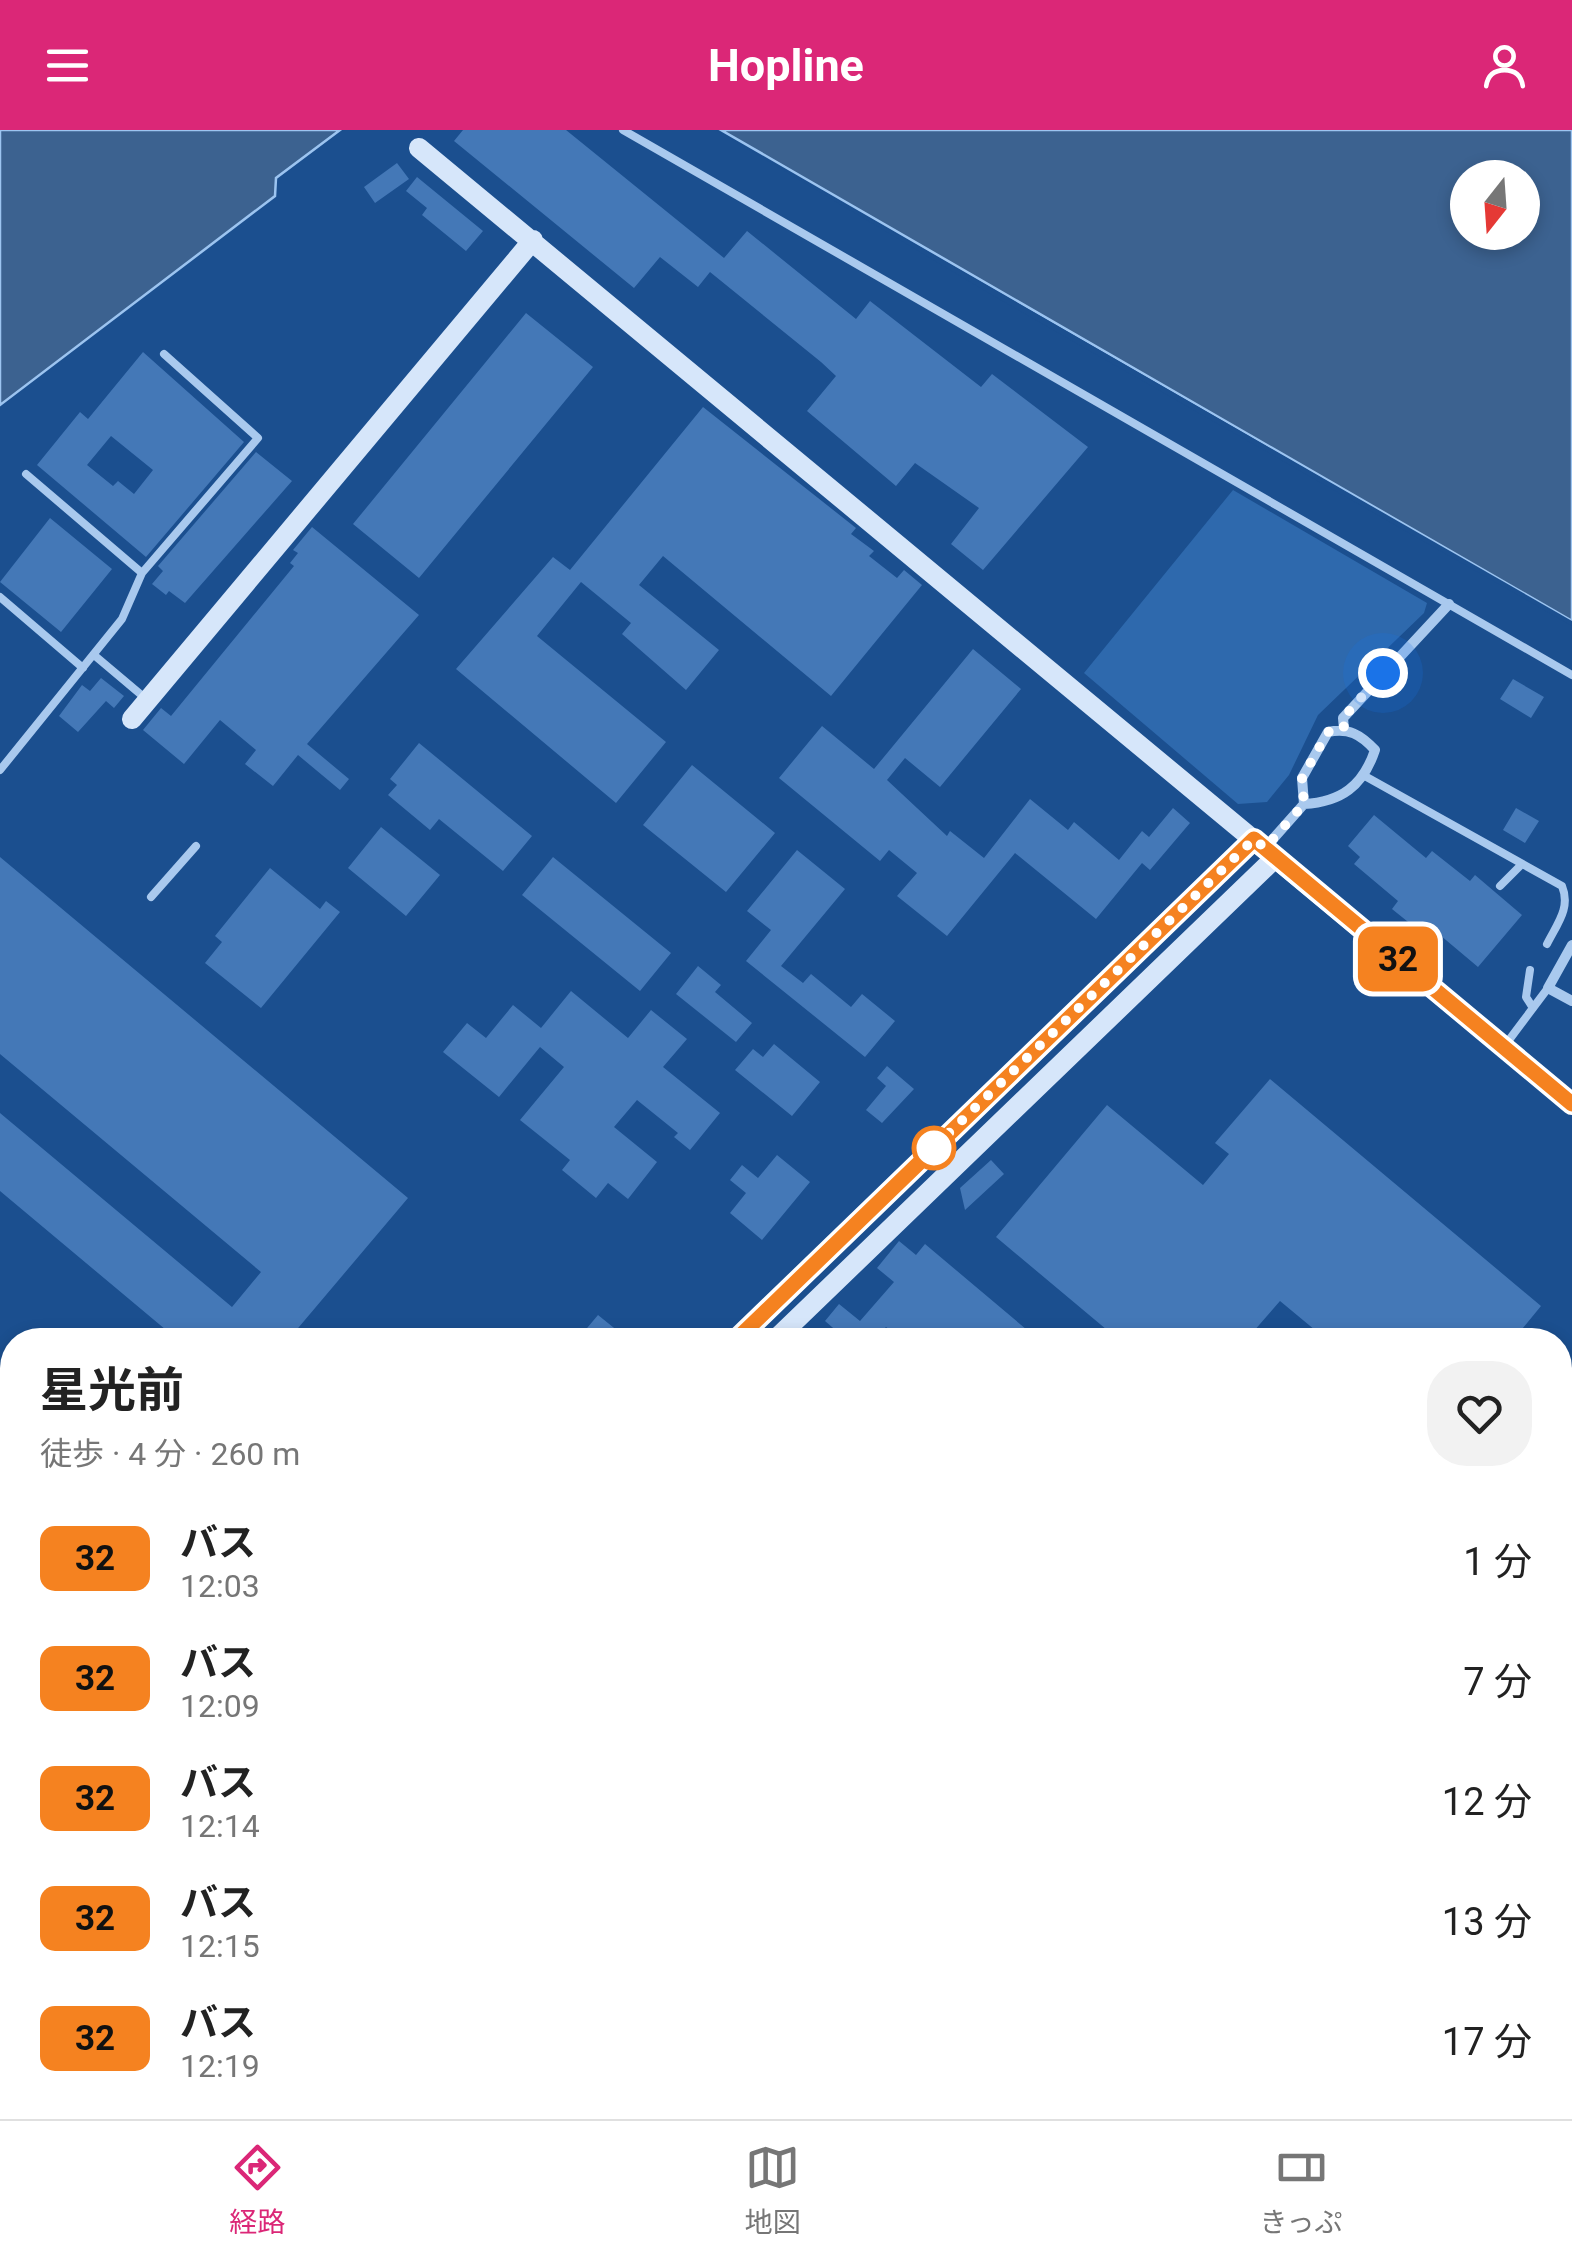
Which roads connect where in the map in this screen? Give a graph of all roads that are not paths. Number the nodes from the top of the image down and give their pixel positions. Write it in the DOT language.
graph roads {
  1 [pos="624,130"];
  2 [pos="420,148"];
  3 [pos="533,240"];
  4 [pos="164,354"];
  5 [pos="26,474"];
  6 [pos="142,573"];
  7 [pos="0,597"];
  8 [pos="1448,604"];
  9 [pos="94,655"];
  10 [pos="83,668"];
  11 [pos="1572,675"];
  12 [pos="148,700"];
  13 [pos="132,720"];
  14 [pos="1344,729"];
  15 [pos="0,770"];
  16 [pos="1363,774"];
  17 [pos="1304,804"];
  18 [pos="196,846"];
  19 [pos="1265,848"];
  20 [pos="1522,864"];
  21 [pos="1500,886"];
  22 [pos="151,897"];
  23 [pos="1546,944"];
  24 [pos="1572,945"];
  25 [pos="1530,970"];
  26 [pos="1548,988"];
  27 [pos="1572,1001"];
  28 [pos="1533,1008"];
  29 [pos="1504,1047"];
  30 [pos="1572,1104"];
  31 [pos="749,1328"];
  32 [pos="788,1328"];
  1 -- 8 [label="lane"];
  2 -- 3 [label="street"];
  3 -- 12 [label="street"];
  3 -- 19 [label="street"];
  4 -- 6 [label="lane"];
  5 -- 6 [label="lane"];
  6 -- 9 [label="lane"];
  7 -- 10 [label="lane"];
  8 -- 11 [label="lane"];
  8 -- 14 [label="street"];
  9 -- 10 [label="lane"];
  9 -- 12 [label="lane"];
  10 -- 15 [label="lane"];
  12 -- 13 [label="street"];
  14 -- 16 [label="street"];
  14 -- 17 [label="street"];
  16 -- 17 [label="street"];
  16 -- 20 [label="lane"];
  17 -- 19 [label="street"];
  18 -- 22 [label="lane"];
  19 -- 29 [label="street"];
  19 -- 31 [label="street"];
  19 -- 32 [label="street"];
  20 -- 21 [label="lane"];
  20 -- 23 [label="lane"];
  24 -- 26 [label="street"];
  25 -- 28 [label="lane"];
  26 -- 27 [label="street"];
  26 -- 28 [label="lane"];
  28 -- 29 [label="lane"];
  29 -- 30 [label="street"];
}
